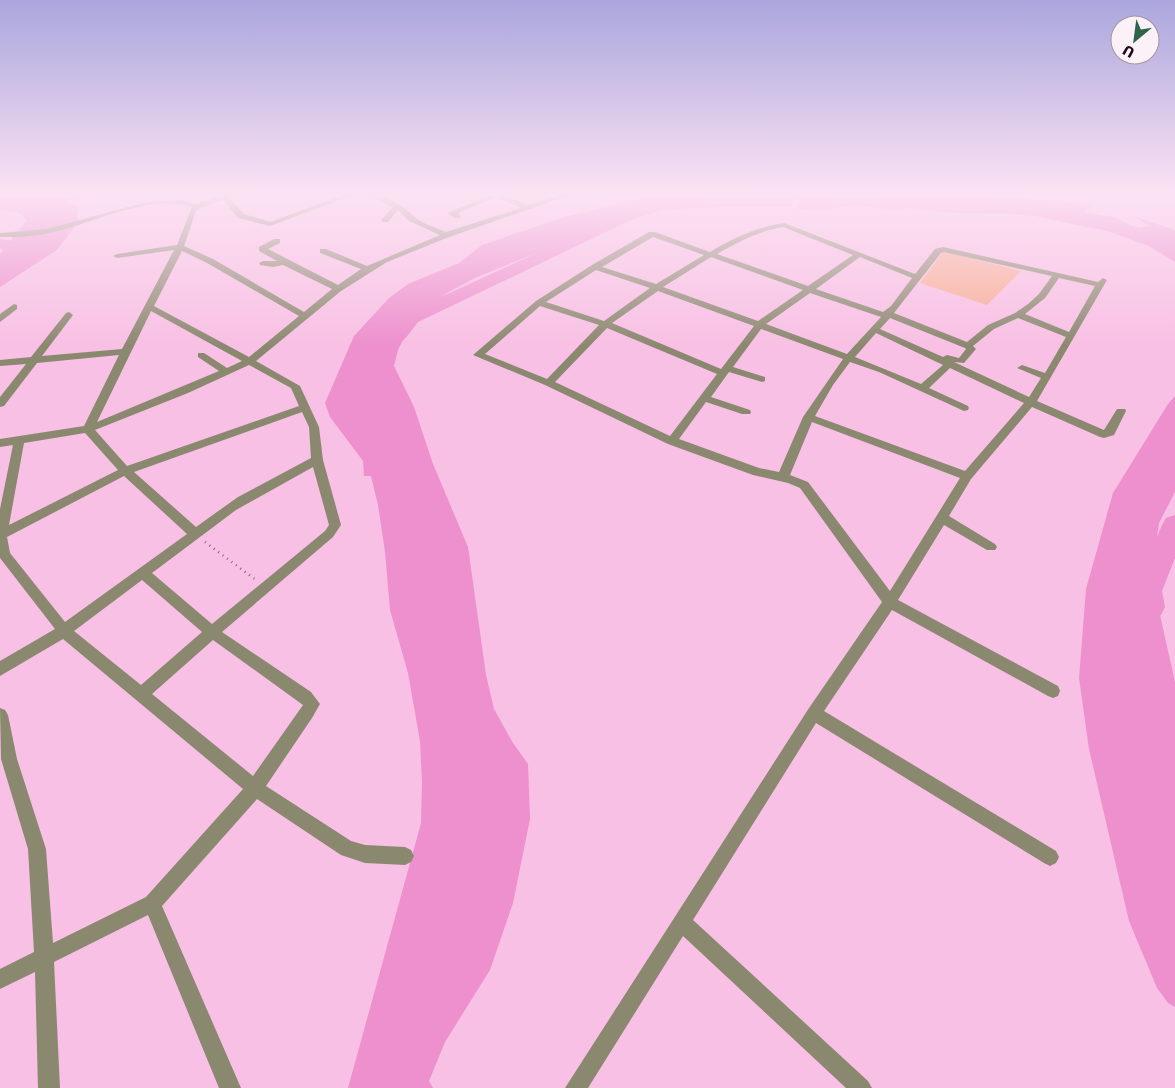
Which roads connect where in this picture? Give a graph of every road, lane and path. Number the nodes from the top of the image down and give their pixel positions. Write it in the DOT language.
graph roads {
  1 [pos="270,245"];
  2 [pos="420,245"];
  3 [pos="633,245"];
  4 [pos="684,245"];
  5 [pos="730,245"];
  6 [pos="835,245"];
  7 [pos="180,247"];
  8 [pos="323,251"];
  9 [pos="712,254"];
  10 [pos="859,254"];
  11 [pos="117,256"];
  12 [pos="284,262"];
  13 [pos="263,263"];
  14 [pos="594,267"];
  15 [pos="367,269"];
  16 [pos="1057,275"];
  17 [pos="917,277"];
  18 [pos="656,286"];
  19 [pos="808,289"];
  20 [pos="338,290"];
  21 [pos="540,303"];
  22 [pos="148,306"];
  23 [pos="14,307"];
  24 [pos="69,314"];
  25 [pos="886,314"];
  26 [pos="1018,315"];
  27 [pos="305,316"];
  28 [pos="0,319"];
  29 [pos="606,324"];
  30 [pos="759,325"];
  31 [pos="874,329"];
  32 [pos="1071,336"];
  33 [pos="968,346"];
  34 [pos="125,352"];
  35 [pos="201,355"];
  36 [pos="848,358"];
  37 [pos="34,360"];
  38 [pos="250,361"];
  39 [pos="0,363"];
  40 [pos="946,363"];
  41 [pos="1022,368"];
  42 [pos="724,370"];
  43 [pos="227,372"];
  44 [pos="1047,377"];
  45 [pos="762,378"];
  46 [pos="549,383"];
  47 [pos="923,388"];
  48 [pos="704,398"];
  49 [pos="1030,403"];
  50 [pos="0,404"];
  51 [pos="305,407"];
  52 [pos="964,408"];
  53 [pos="1121,411"];
  54 [pos="746,412"];
  55 [pos="808,417"];
  56 [pos="88,428"];
  57 [pos="19,441"];
  58 [pos="672,441"];
  59 [pos="0,443"];
  60 [pos="317,460"];
  61 [pos="125,471"];
  62 [pos="967,476"];
  63 [pos="783,477"];
  64 [pos="942,518"];
  65 [pos="195,534"];
  66 [pos="1,541"];
  67 [pos="992,547"];
  68 [pos="143,573"];
  69 [pos="266,587"];
  70 [pos="890,602"];
  71 [pos="64,631"];
  72 [pos="212,632"];
  73 [pos="0,669"];
  74 [pos="1053,691"];
  75 [pos="142,694"];
  76 [pos="814,713"];
  77 [pos="0,715"];
  78 [pos="255,788"];
  79 [pos="404,856"];
  80 [pos="1050,857"];
  81 [pos="152,903"];
  82 [pos="682,922"];
  83 [pos="43,956"];
  84 [pos="0,979"];
  85 [pos="578,1087"];
  86 [pos="49,1088"];
  87 [pos="230,1088"];
  88 [pos="861,1088"];
  1 -- 12 [label="street"];
  2 -- 15 [label="street"];
  3 -- 14 [label="street"];
  4 -- 9 [label="street"];
  5 -- 9 [label="street"];
  6 -- 10 [label="street"];
  7 -- 11 [label="street"];
  7 -- 22 [label="street"];
  7 -- 27 [label="street"];
  8 -- 15 [label="street"];
  9 -- 18 [label="street"];
  9 -- 19 [label="street"];
  10 -- 17 [label="street"];
  10 -- 19 [label="street"];
  12 -- 13 [label="street"];
  12 -- 20 [label="street"];
  14 -- 18 [label="street"];
  14 -- 21 [label="street"];
  15 -- 20 [label="street"];
  16 -- 17 [label="street"];
  16 -- 26 [label="street"];
  16 -- 32 [label="street"];
  17 -- 25 [label="street"];
  18 -- 29 [label="street"];
  18 -- 30 [label="street"];
  19 -- 25 [label="street"];
  19 -- 30 [label="street"];
  20 -- 27 [label="street"];
  21 -- 29 [label="street"];
  21 -- 46 [label="street"];
  22 -- 34 [label="street"];
  22 -- 38 [label="street"];
  23 -- 28 [label="street"];
  24 -- 37 [label="street"];
  25 -- 31 [label="street"];
  25 -- 33 [label="street"];
  26 -- 32 [label="street"];
  26 -- 33 [label="street"];
  27 -- 38 [label="street"];
  29 -- 42 [label="street"];
  29 -- 46 [label="street"];
  30 -- 36 [label="street"];
  30 -- 42 [label="street"];
  31 -- 36 [label="street"];
  31 -- 40 [label="street"];
  32 -- 44 [label="street"];
  33 -- 40 [label="street"];
  34 -- 37 [label="street"];
  34 -- 56 [label="street"];
  35 -- 43 [label="street"];
  36 -- 47 [label="street"];
  36 -- 55 [label="street"];
  37 -- 39 [label="street"];
  37 -- 50 [label="street"];
  38 -- 43 [label="street"];
  38 -- 51 [label="street"];
  40 -- 47 [label="street"];
  40 -- 49 [label="street"];
  41 -- 44 [label="street"];
  42 -- 45 [label="street"];
  42 -- 48 [label="street"];
  43 -- 56 [label="street"];
  44 -- 49 [label="street"];
  46 -- 58 [label="street"];
  47 -- 52 [label="street"];
  48 -- 54 [label="street"];
  48 -- 58 [label="street"];
  49 -- 53 [label="street"];
  49 -- 62 [label="street"];
  51 -- 60 [label="street"];
  51 -- 61 [label="street"];
  55 -- 62 [label="street"];
  55 -- 63 [label="street"];
  56 -- 57 [label="street"];
  56 -- 61 [label="street"];
  57 -- 59 [label="street"];
  57 -- 66 [label="street"];
  58 -- 63 [label="street"];
  60 -- 65 [label="street"];
  60 -- 69 [label="street"];
  61 -- 65 [label="street"];
  61 -- 66 [label="street"];
  62 -- 64 [label="street"];
  63 -- 70 [label="street"];
  64 -- 67 [label="street"];
  64 -- 70 [label="street"];
  65 -- 68 [label="street"];
  65 -- 69 [label="path"];
  66 -- 71 [label="street"];
  68 -- 71 [label="street"];
  68 -- 72 [label="street"];
  69 -- 72 [label="street"];
  70 -- 74 [label="street"];
  70 -- 76 [label="street"];
  71 -- 73 [label="street"];
  71 -- 75 [label="street"];
  72 -- 75 [label="street"];
  72 -- 78 [label="street"];
  75 -- 78 [label="street"];
  76 -- 80 [label="street"];
  76 -- 82 [label="street"];
  77 -- 83 [label="street"];
  78 -- 79 [label="street"];
  78 -- 81 [label="street"];
  81 -- 83 [label="street"];
  81 -- 87 [label="street"];
  82 -- 85 [label="street"];
  82 -- 88 [label="street"];
  83 -- 84 [label="street"];
  83 -- 86 [label="street"];
}
